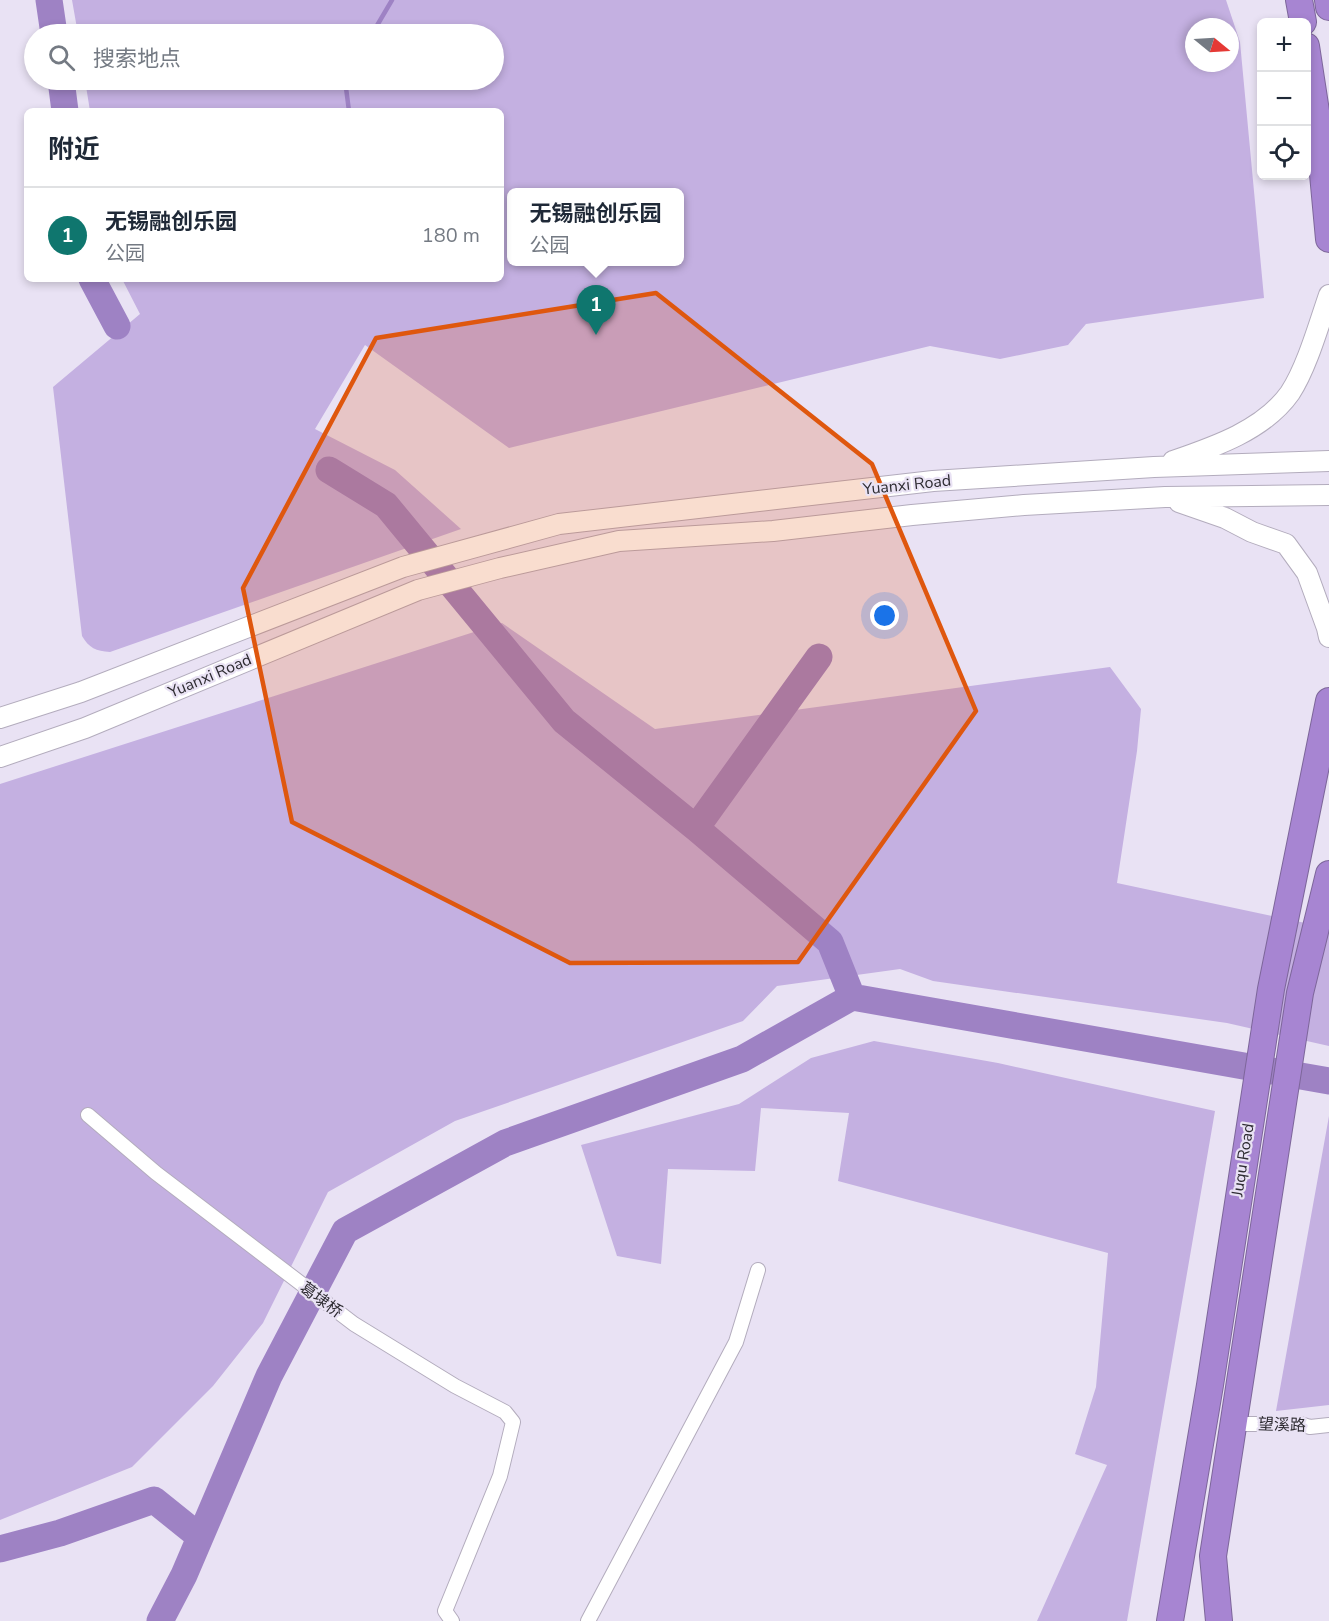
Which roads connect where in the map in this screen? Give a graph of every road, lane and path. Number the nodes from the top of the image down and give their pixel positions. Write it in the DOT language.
graph roads {
  1 [pos="1299,0"];
  2 [pos="1328,0"];
  3 [pos="1329,7"];
  4 [pos="1302,18"];
  5 [pos="1310,72"];
  6 [pos="1329,239"];
  7 [pos="1329,295"];
  8 [pos="1329,461"];
  9 [pos="1154,467"];
  10 [pos="1329,495"];
  11 [pos="1165,497"];
  12 [pos="1329,638"];
  13 [pos="1329,701"];
  14 [pos="0,718"];
  15 [pos="0,757"];
  16 [pos="1329,874"];
  17 [pos="88,1115"];
  18 [pos="758,1270"];
  19 [pos="1234,1424"];
  20 [pos="1329,1425"];
  21 [pos="1213,1556"];
  22 [pos="452,1621"];
  23 [pos="588,1621"];
  24 [pos="1170,1621"];
  25 [pos="1201,1621"];
  26 [pos="1219,1621"];
  1 -- 4 [label="highway"];
  2 -- 3 [label="highway"];
  5 -- 6 [label="highway"];
  7 -- 9 [label="main road"];
  8 -- 9 [label="main road, Yuanxi Road"];
  9 -- 14 [label="main road, Yuanxi Road"];
  10 -- 11 [label="main road, Yuanxi Road"];
  11 -- 12 [label="main road"];
  11 -- 15 [label="main road, Yuanxi Road"];
  13 -- 24 [label="highway, Juqu Road"];
  16 -- 19 [label="highway, Juqu Road"];
  17 -- 22 [label="street, 葛埭桥"];
  18 -- 23 [label="street"];
  19 -- 20 [label="street, 望溪路"];
  19 -- 21 [label="highway, Juqu Road"];
  21 -- 25 [label="highway"];
  21 -- 26 [label="highway, Juqu Road"];
}
